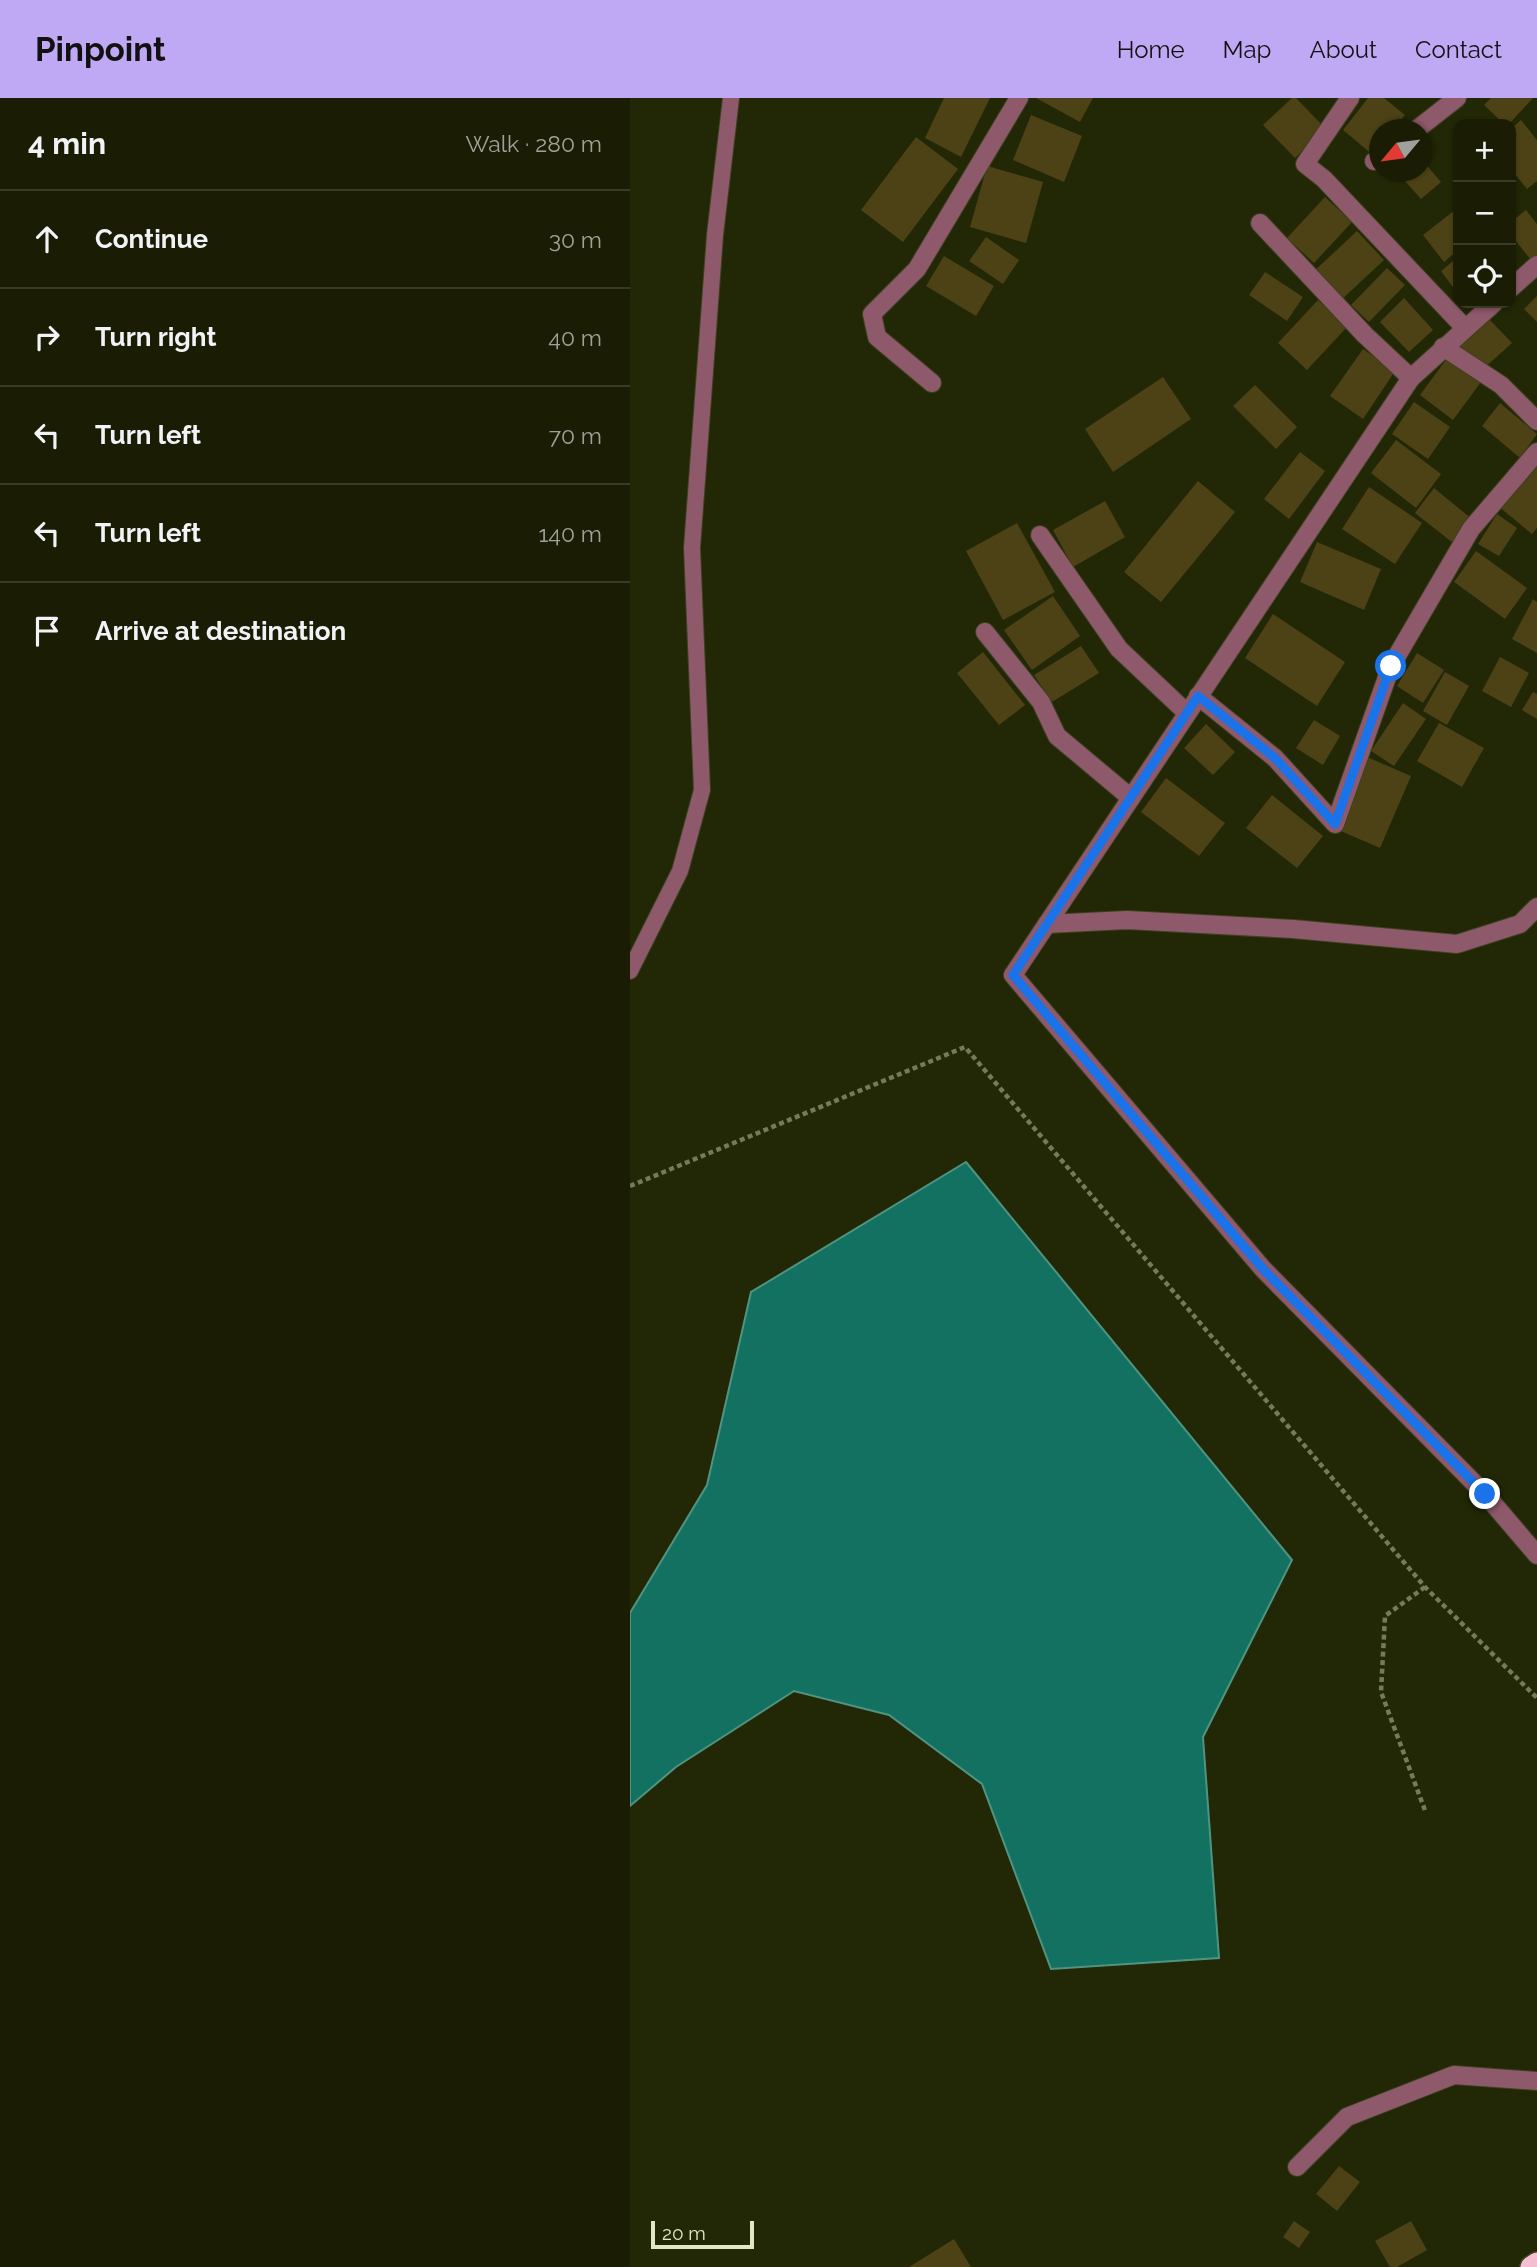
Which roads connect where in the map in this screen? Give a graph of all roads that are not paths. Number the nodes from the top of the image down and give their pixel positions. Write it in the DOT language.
graph roads {
  1 [pos="731,98"];
  2 [pos="1019,98"];
  3 [pos="1350,98"];
  4 [pos="1457,98"];
  5 [pos="1430,119"];
  6 [pos="1260,223"];
  7 [pos="1537,265"];
  8 [pos="1516,284"];
  9 [pos="1488,308"];
  10 [pos="1465,327"];
  11 [pos="1443,347"];
  12 [pos="1411,378"];
  13 [pos="932,383"];
  14 [pos="1537,421"];
  15 [pos="1537,452"];
  16 [pos="1040,535"];
  17 [pos="985,632"];
  18 [pos="1198,696"];
  19 [pos="1187,713"];
  20 [pos="1131,798"];
  21 [pos="1537,906"];
  22 [pos="1047,924"];
  23 [pos="630,971"];
  24 [pos="1537,1555"];
  25 [pos="1537,2081"];
  26 [pos="1297,2167"];
  27 [pos="1537,2263"];
  28 [pos="1531,2267"];
  1 -- 23 [label="lane"];
  2 -- 13 [label="street"];
  3 -- 10 [label="street"];
  4 -- 5 [label="street"];
  6 -- 12 [label="street"];
  7 -- 8 [label="street"];
  9 -- 10 [label="street"];
  10 -- 11 [label="street"];
  11 -- 12 [label="street"];
  11 -- 14 [label="street"];
  12 -- 18 [label="street"];
  15 -- 18 [label="street"];
  16 -- 19 [label="street"];
  17 -- 20 [label="street"];
  18 -- 19 [label="street"];
  19 -- 20 [label="street"];
  20 -- 22 [label="street"];
  21 -- 22 [label="street"];
  22 -- 24 [label="street"];
  25 -- 26 [label="street"];
  27 -- 28 [label="highway"];
}
